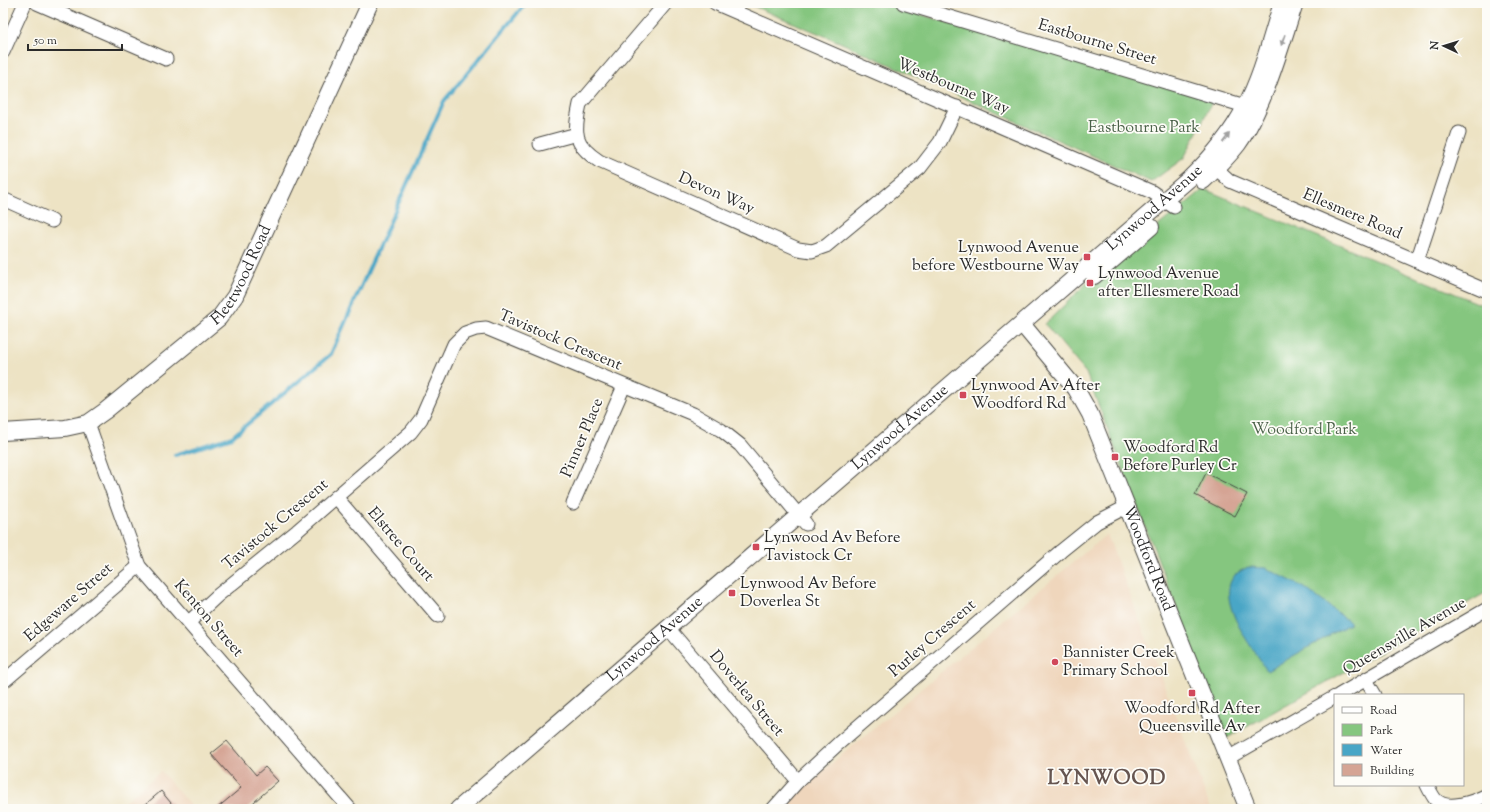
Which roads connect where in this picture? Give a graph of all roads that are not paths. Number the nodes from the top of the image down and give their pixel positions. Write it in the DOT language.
graph roads {
  1 [pos="25,3"];
  2 [pos="37,3"];
  3 [pos="370,3"];
  4 [pos="666,3"];
  5 [pos="715,3"];
  6 [pos="903,3"];
  7 [pos="1282,3"];
  8 [pos="1295,3"];
  9 [pos="3,52"];
  10 [pos="166,59"];
  11 [pos="957,106"];
  12 [pos="1251,108"];
  13 [pos="1459,133"];
  14 [pos="577,134"];
  15 [pos="540,144"];
  16 [pos="1212,165"];
  17 [pos="3,199"];
  18 [pos="1170,204"];
  19 [pos="52,221"];
  20 [pos="1417,261"];
  21 [pos="1487,291"];
  22 [pos="1025,328"];
  23 [pos="624,386"];
  24 [pos="88,423"];
  25 [pos="3,432"];
  26 [pos="336,497"];
  27 [pos="573,503"];
  28 [pos="1126,506"];
  29 [pos="802,520"];
  30 [pos="140,566"];
  31 [pos="1487,609"];
  32 [pos="438,616"];
  33 [pos="189,622"];
  34 [pos="672,632"];
  35 [pos="1366,680"];
  36 [pos="3,682"];
  37 [pos="1341,694"];
  38 [pos="1374,694"];
  39 [pos="1334,699"];
  40 [pos="1228,758"];
  41 [pos="798,781"];
  42 [pos="1428,786"];
  43 [pos="1487,795"];
  44 [pos="350,809"];
  45 [pos="458,809"];
  46 [pos="474,809"];
  47 [pos="773,809"];
  48 [pos="1248,809"];
  1 -- 9 [label="street"];
  2 -- 10 [label="street"];
  3 -- 24 [label="street, Fleetwood Road"];
  4 -- 14 [label="street, Devon Way"];
  5 -- 11 [label="street, Westbourne Way"];
  6 -- 12 [label="street, Eastbourne Street"];
  7 -- 12 [label="street, Lynwood Avenue"];
  8 -- 12 [label="street, Lynwood Avenue, one-way"];
  11 -- 14 [label="street, Devon Way"];
  11 -- 18 [label="street, Westbourne Way"];
  12 -- 16 [label="street, Lynwood Avenue"];
  13 -- 20 [label="street"];
  14 -- 15 [label="street"];
  16 -- 18 [label="street, Lynwood Avenue"];
  16 -- 20 [label="street, Ellesmere Road"];
  17 -- 19 [label="street"];
  18 -- 22 [label="street, Lynwood Avenue"];
  20 -- 21 [label="street, Ellesmere Road"];
  22 -- 28 [label="street, Woodford Road"];
  22 -- 29 [label="street, Lynwood Avenue"];
  23 -- 26 [label="street, Tavistock Crescent"];
  23 -- 27 [label="street, Pinner Place"];
  23 -- 29 [label="street, Tavistock Crescent"];
  24 -- 25 [label="street, Fleetwood Road"];
  24 -- 30 [label="street, Kenton Street"];
  26 -- 32 [label="street, Elstree Court"];
  26 -- 33 [label="street, Tavistock Crescent"];
  28 -- 40 [label="street, Woodford Road"];
  28 -- 41 [label="street, Purley Crescent"];
  29 -- 34 [label="street, Lynwood Avenue"];
  30 -- 33 [label="street, Kenton Street"];
  30 -- 36 [label="street, Edgeware Street"];
  31 -- 35 [label="street, Queensville Avenue"];
  33 -- 44 [label="street, Kenton Street"];
  34 -- 41 [label="street, Doverlea Street"];
  34 -- 45 [label="street, Lynwood Avenue"];
  34 -- 46 [label="street, Lynwood Avenue"];
  35 -- 37 [label="street, Queensville Avenue"];
  35 -- 38 [label="street"];
  39 -- 40 [label="street, Queensville Avenue"];
  40 -- 48 [label="street, Woodford Road"];
  41 -- 47 [label="street, Purley Crescent"];
  42 -- 43 [label="street"];
}
